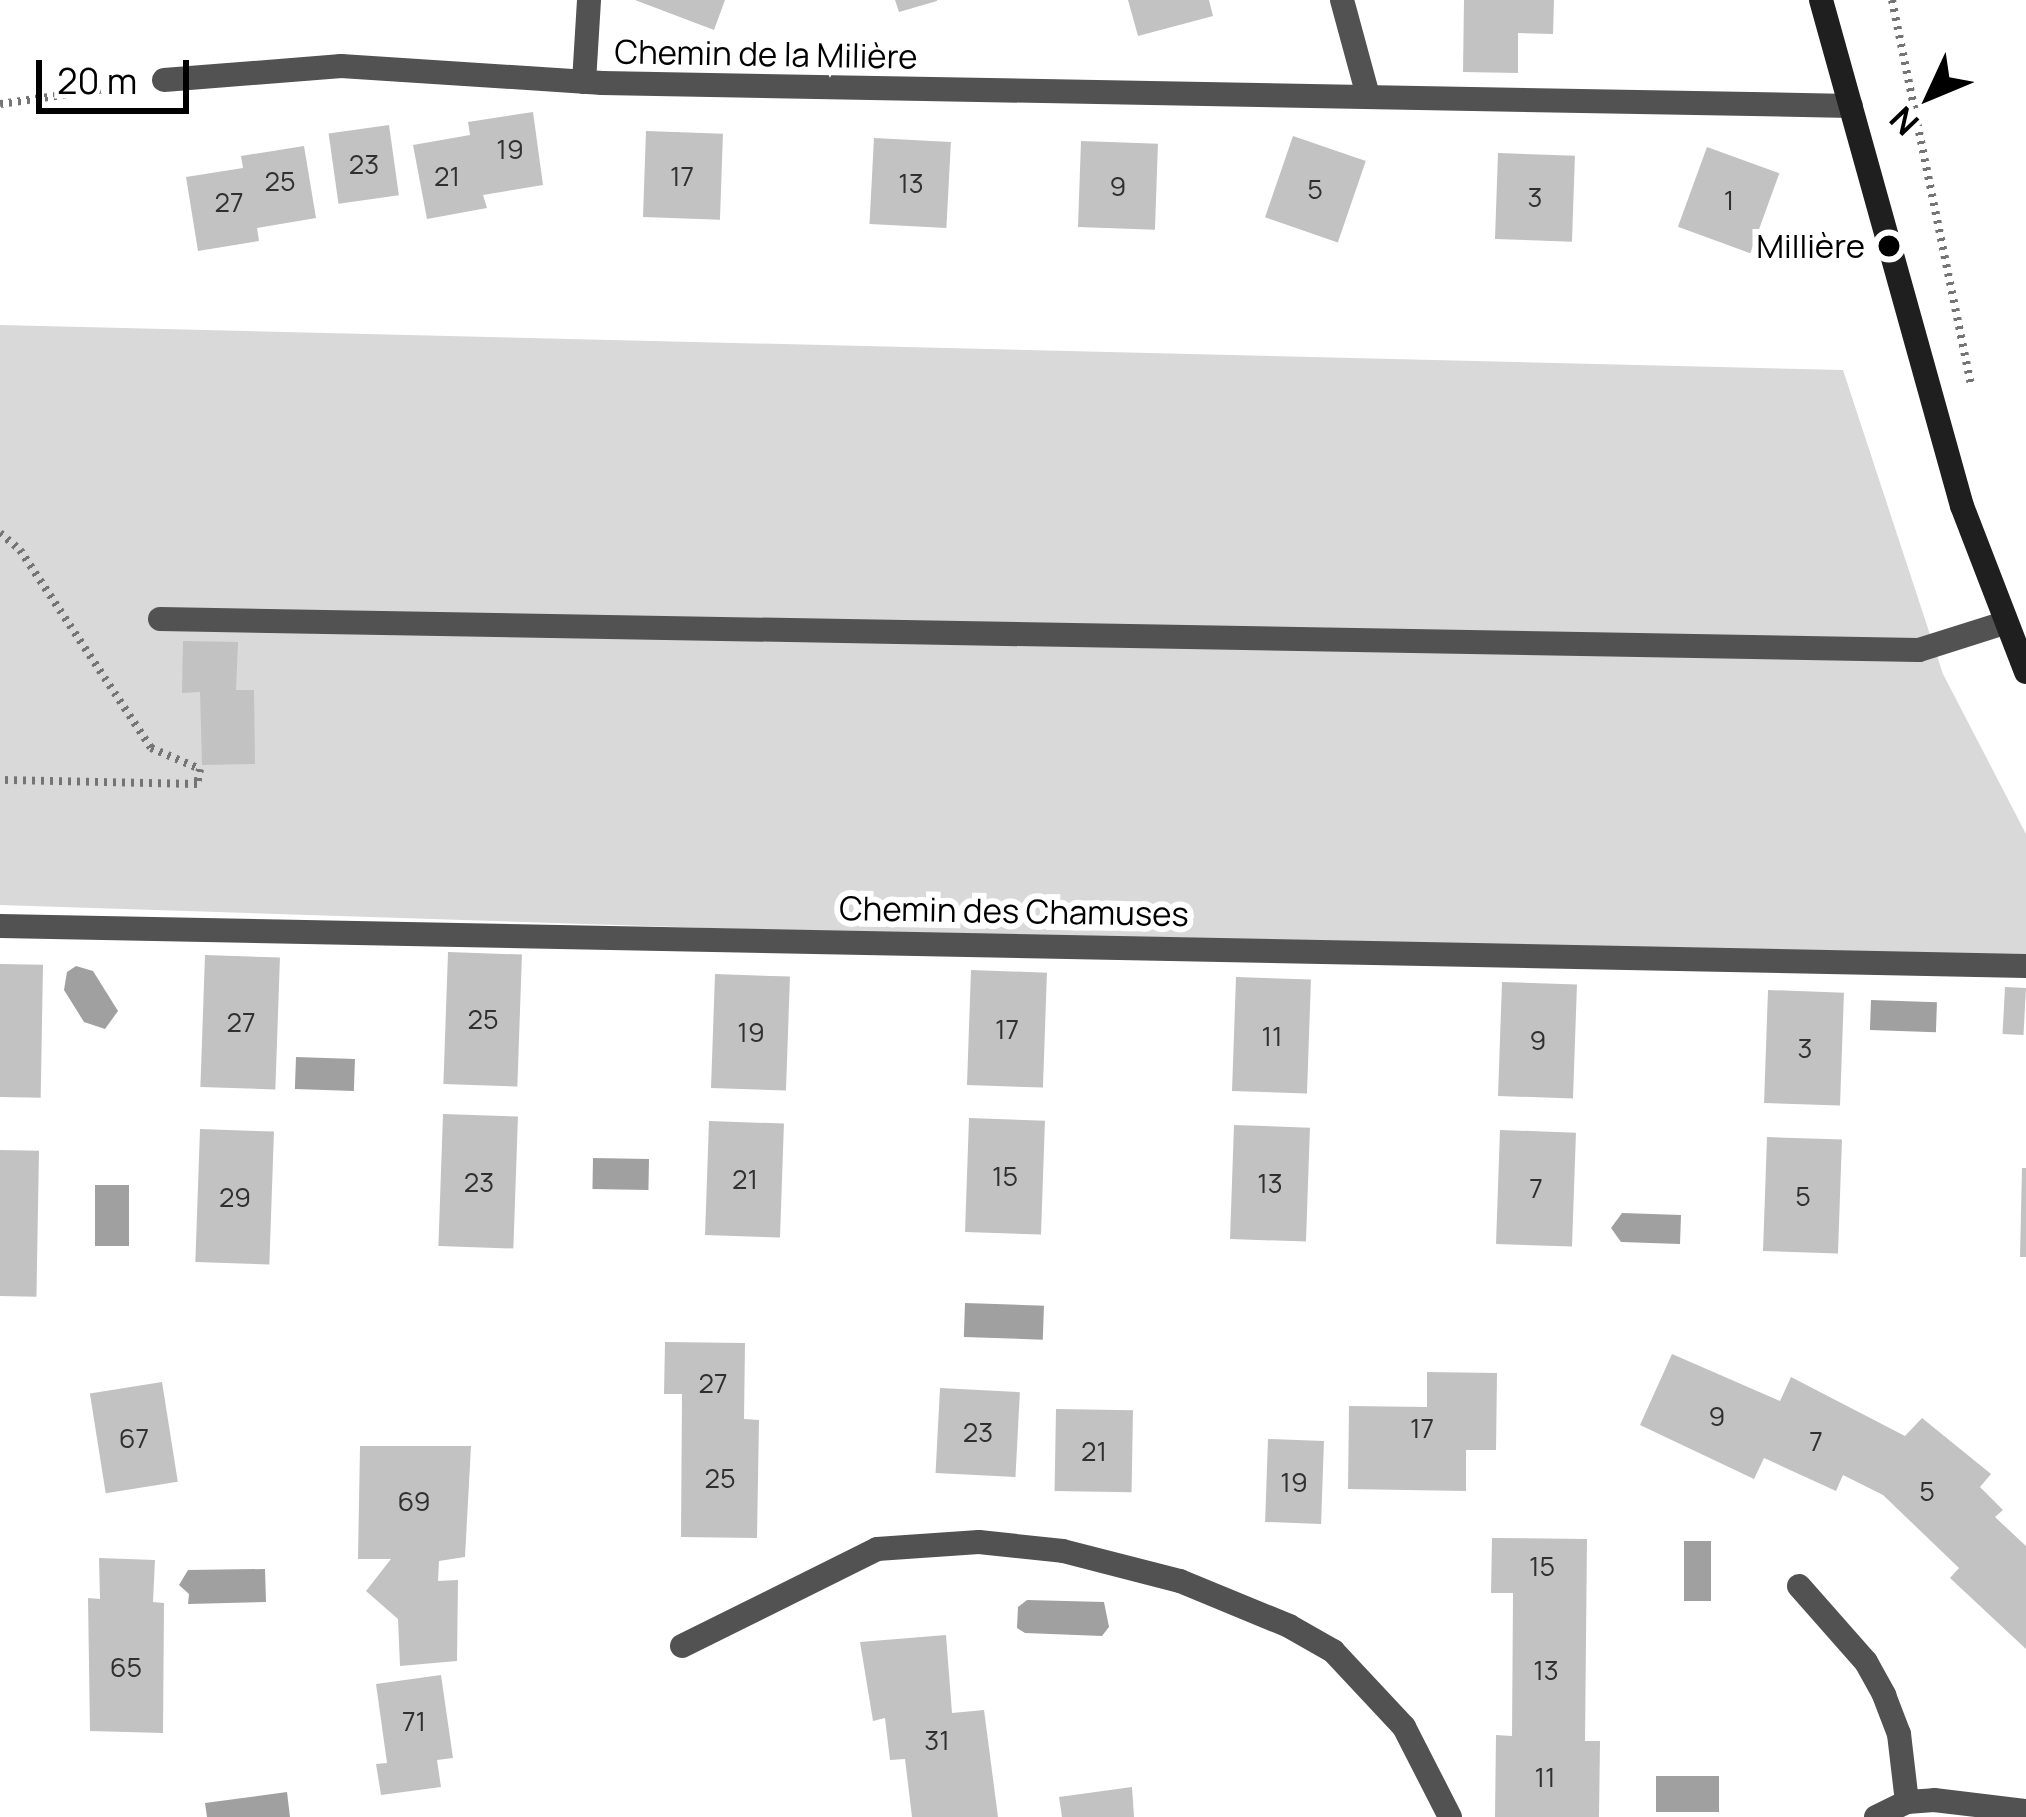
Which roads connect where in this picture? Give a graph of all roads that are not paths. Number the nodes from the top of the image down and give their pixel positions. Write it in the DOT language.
graph roads {
  1 [pos="590,0"];
  2 [pos="1342,0"];
  3 [pos="1821,0"];
  4 [pos="164,80"];
  5 [pos="584,82"];
  6 [pos="1368,96"];
  7 [pos="1850,106"];
  8 [pos="160,619"];
  9 [pos="2004,623"];
  10 [pos="2026,672"];
  11 [pos="0,926"];
  12 [pos="2026,966"];
  13 [pos="1799,1586"];
  14 [pos="682,1646"];
  15 [pos="1907,1802"];
  16 [pos="2026,1811"];
  17 [pos="1450,1817"];
  18 [pos="1876,1817"];
  1 -- 5 [label="street"];
  2 -- 6 [label="street"];
  3 -- 7 [label="street"];
  4 -- 5 [label="street, Chemin de la Milière"];
  5 -- 6 [label="street, Chemin de la Milière"];
  6 -- 7 [label="street, Chemin de la Milière"];
  7 -- 9 [label="street"];
  8 -- 9 [label="street"];
  9 -- 10 [label="street"];
  11 -- 12 [label="street, Chemin des Chamuses"];
  13 -- 15 [label="street"];
  14 -- 17 [label="street"];
  15 -- 16 [label="street"];
  15 -- 18 [label="street"];
}
